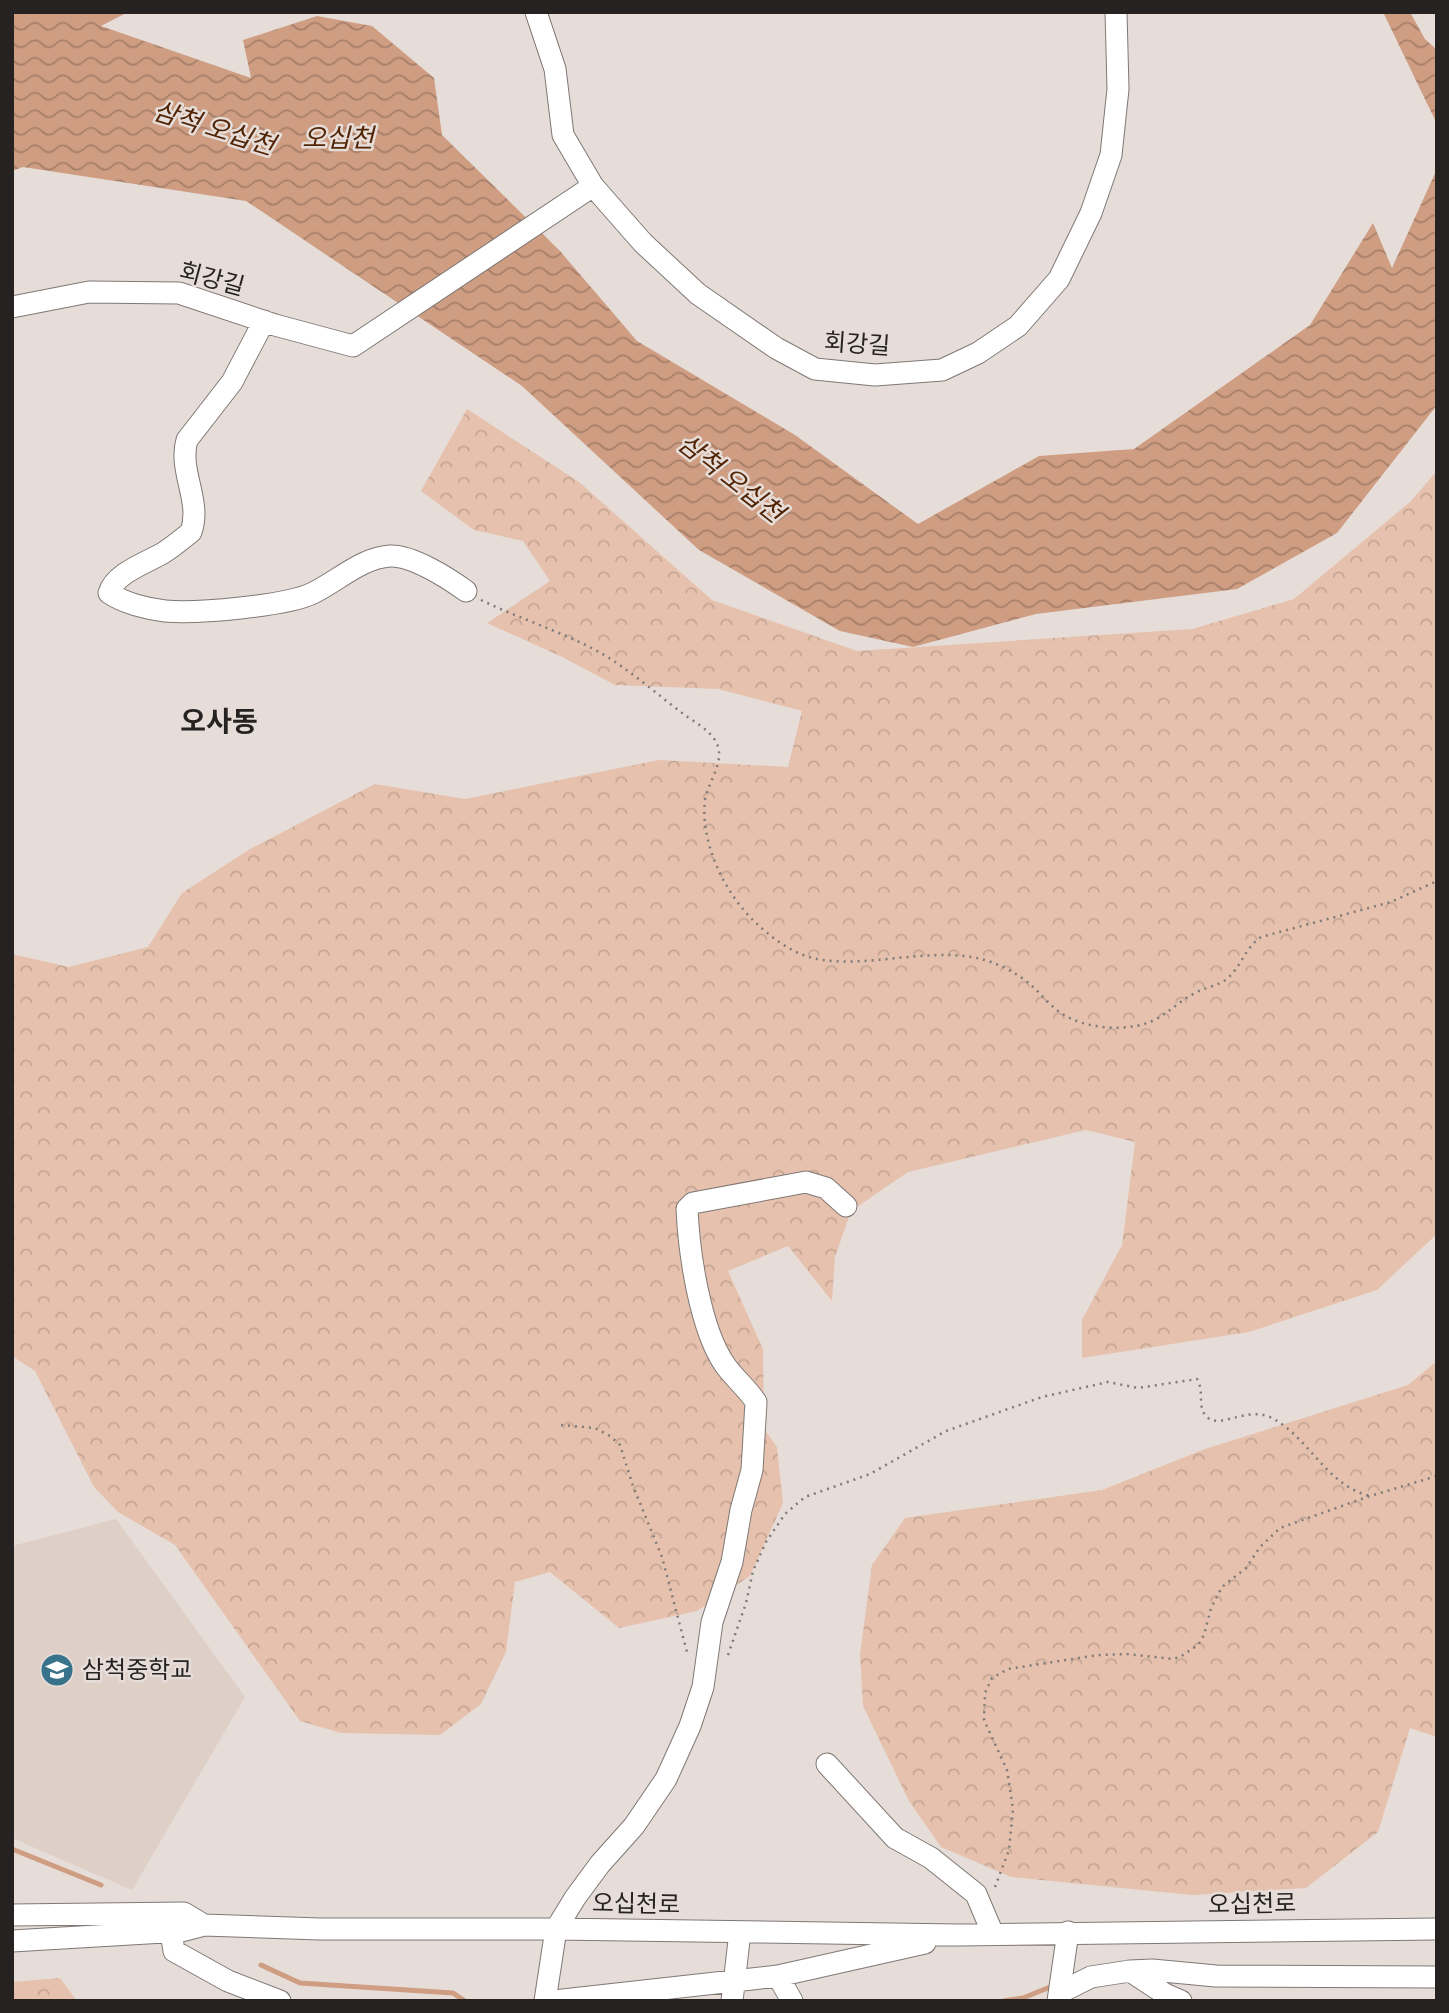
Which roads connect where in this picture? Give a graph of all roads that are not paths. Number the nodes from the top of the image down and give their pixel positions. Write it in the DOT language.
graph roads {
  1 [pos="536,12"];
  2 [pos="1116,12"];
  3 [pos="593,186"];
  4 [pos="12,307"];
  5 [pos="264,321"];
  6 [pos="466,590"];
  7 [pos="846,1206"];
  8 [pos="827,1765"];
  9 [pos="15,1915"];
  10 [pos="204,1925"];
  11 [pos="1437,1928"];
  12 [pos="556,1929"];
  13 [pos="171,1932"];
  14 [pos="740,1932"];
  15 [pos="1068,1932"];
  16 [pos="993,1934"];
  17 [pos="958,1935"];
  18 [pos="12,1941"];
  19 [pos="1130,1971"];
  20 [pos="778,1976"];
  21 [pos="1437,1977"];
  22 [pos="1061,1987"];
  23 [pos="733,1991"];
  24 [pos="280,2001"];
  25 [pos="545,2001"];
  26 [pos="554,2001"];
  27 [pos="792,2001"];
  28 [pos="1181,2001"];
  1 -- 3 [label="street, 회강길"];
  2 -- 3 [label="street, 회강길"];
  3 -- 5 [label="street, 회강길"];
  4 -- 5 [label="street, 회강길"];
  5 -- 6 [label="street"];
  7 -- 12 [label="street"];
  8 -- 16 [label="street"];
  9 -- 10 [label="street, 오십천로"];
  10 -- 12 [label="street, 오십천로"];
  10 -- 13 [label="street, 오십천로"];
  11 -- 15 [label="street, 오십천로"];
  12 -- 14 [label="street, 오십천로"];
  12 -- 25 [label="street"];
  13 -- 18 [label="street, 오십천로"];
  13 -- 24 [label="street"];
  14 -- 17 [label="street, 오십천로"];
  14 -- 23 [label="street"];
  15 -- 16 [label="street, 오십천로"];
  15 -- 22 [label="street"];
  16 -- 17 [label="street, 오십천로"];
  17 -- 20 [label="street"];
  19 -- 21 [label="street"];
  19 -- 22 [label="street"];
  19 -- 28 [label="street"];
  20 -- 23 [label="street"];
  20 -- 27 [label="street"];
  23 -- 26 [label="street"];
}
